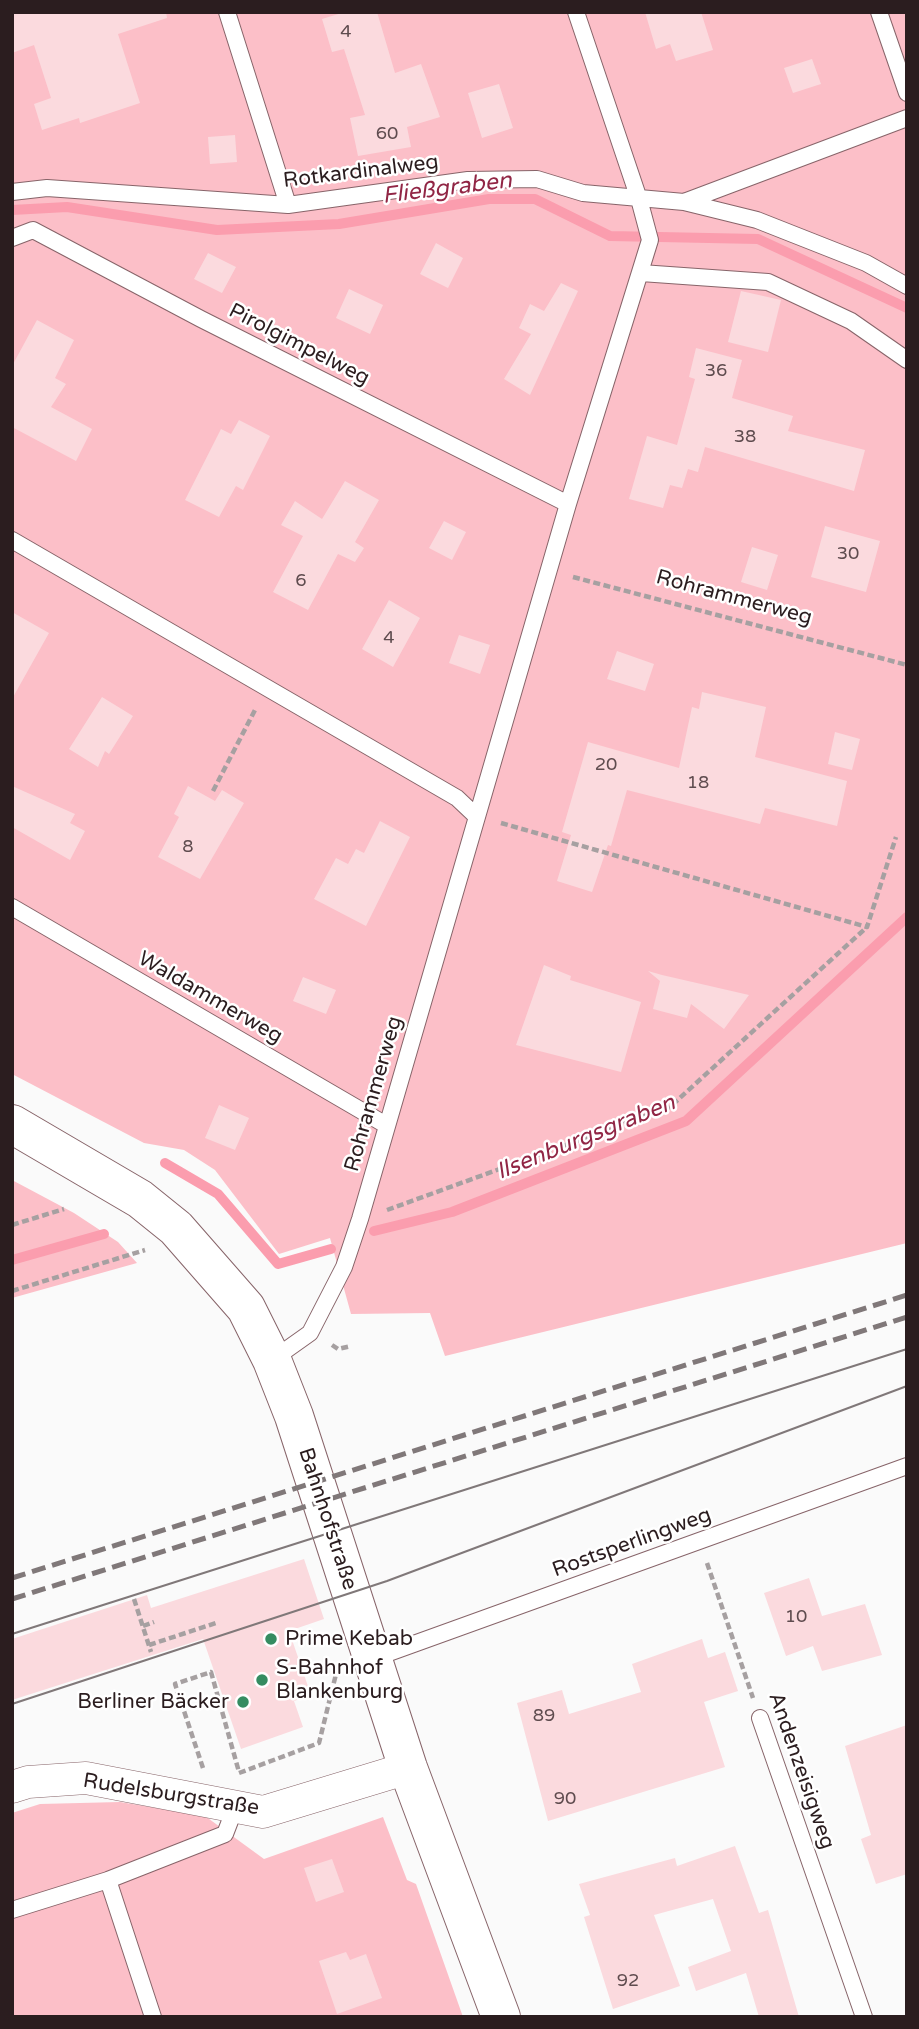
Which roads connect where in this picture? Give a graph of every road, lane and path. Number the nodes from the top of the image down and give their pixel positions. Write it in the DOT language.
graph roads {
  1 [pos="227,12"];
  2 [pos="576,12"];
  3 [pos="879,12"];
  4 [pos="907,93"];
  5 [pos="907,118"];
  6 [pos="12,192"];
  7 [pos="639,199"];
  8 [pos="684,202"];
  9 [pos="288,205"];
  10 [pos="12,238"];
  11 [pos="641,273"];
  12 [pos="907,286"];
  13 [pos="907,360"];
  14 [pos="568,504"];
  15 [pos="12,540"];
  16 [pos="550,571"];
  17 [pos="907,665"];
  18 [pos="267,688"];
  19 [pos="213,791"];
  20 [pos="477,816"];
  21 [pos="895,837"];
  22 [pos="12,907"];
  23 [pos="867,927"];
  24 [pos="12,1124"];
  25 [pos="386,1125"];
  26 [pos="64,1209"];
  27 [pos="360,1219"];
  28 [pos="12,1225"];
  29 [pos="148,1250"];
  30 [pos="12,1291"];
  31 [pos="351,1346"];
  32 [pos="338,1349"];
  33 [pos="272,1360"];
  34 [pos="907,1466"];
  35 [pos="699,1539"];
  36 [pos="134,1599"];
  37 [pos="155,1622"];
  38 [pos="216,1623"];
  39 [pos="143,1626"];
  40 [pos="149,1645"];
  41 [pos="151,1652"];
  42 [pos="372,1659"];
  43 [pos="304,1672"];
  44 [pos="760,1718"];
  45 [pos="408,1768"];
  46 [pos="239,1772"];
  47 [pos="208,1781"];
  48 [pos="12,1787"];
  49 [pos="235,1808"];
  50 [pos="108,1880"];
  51 [pos="12,1910"];
  52 [pos="153,2017"];
  53 [pos="501,2017"];
  54 [pos="864,2017"];
  1 -- 9 [label="lane"];
  2 -- 7 [label="lane, Rohrammerweg"];
  3 -- 4 [label="lane"];
  5 -- 8 [label="lane"];
  6 -- 9 [label="lane, Rotkardinalweg"];
  7 -- 8 [label="lane, Rotkardinalweg"];
  7 -- 9 [label="lane, Rotkardinalweg"];
  7 -- 11 [label="lane, Rohrammerweg"];
  8 -- 12 [label="lane, Rotkardinalweg"];
  10 -- 14 [label="lane, Pirolgimpelweg"];
  11 -- 13 [label="lane"];
  11 -- 14 [label="lane, Rohrammerweg"];
  14 -- 16 [label="lane, Rohrammerweg"];
  15 -- 18 [label="lane"];
  16 -- 17 [label="path, Rohrammerweg"];
  16 -- 20 [label="lane, Rohrammerweg"];
  18 -- 19 [label="path"];
  18 -- 20 [label="lane"];
  20 -- 23 [label="path"];
  20 -- 25 [label="lane, Rohrammerweg"];
  21 -- 23 [label="path"];
  22 -- 25 [label="lane, Waldammerweg"];
  23 -- 27 [label="path"];
  24 -- 33 [label="main road, Bahnhofstraße"];
  25 -- 27 [label="lane, Rohrammerweg"];
  26 -- 28 [label="path"];
  27 -- 33 [label="lane, Rohrammerweg"];
  29 -- 30 [label="path"];
  31 -- 32 [label="path"];
  33 -- 42 [label="main road, Bahnhofstraße"];
  34 -- 35 [label="lane, Rostsperlingweg"];
  35 -- 42 [label="lane, Rostsperlingweg"];
  35 -- 44 [label="path, Andenzeisigweg"];
  36 -- 39 [label="path"];
  37 -- 39 [label="path"];
  38 -- 40 [label="path"];
  39 -- 40 [label="path"];
  40 -- 41 [label="path"];
  42 -- 45 [label="main road, Bahnhofstraße"];
  43 -- 46 [label="path"];
  44 -- 54 [label="lane, Andenzeisigweg"];
  45 -- 49 [label="street, Rudelsburgstraße"];
  45 -- 53 [label="main road, Bahnhofstraße"];
  46 -- 47 [label="path"];
  46 -- 49 [label="path"];
  48 -- 49 [label="street, Rudelsburgstraße"];
  49 -- 50 [label="lane"];
  50 -- 51 [label="lane"];
  50 -- 52 [label="lane"];
}
